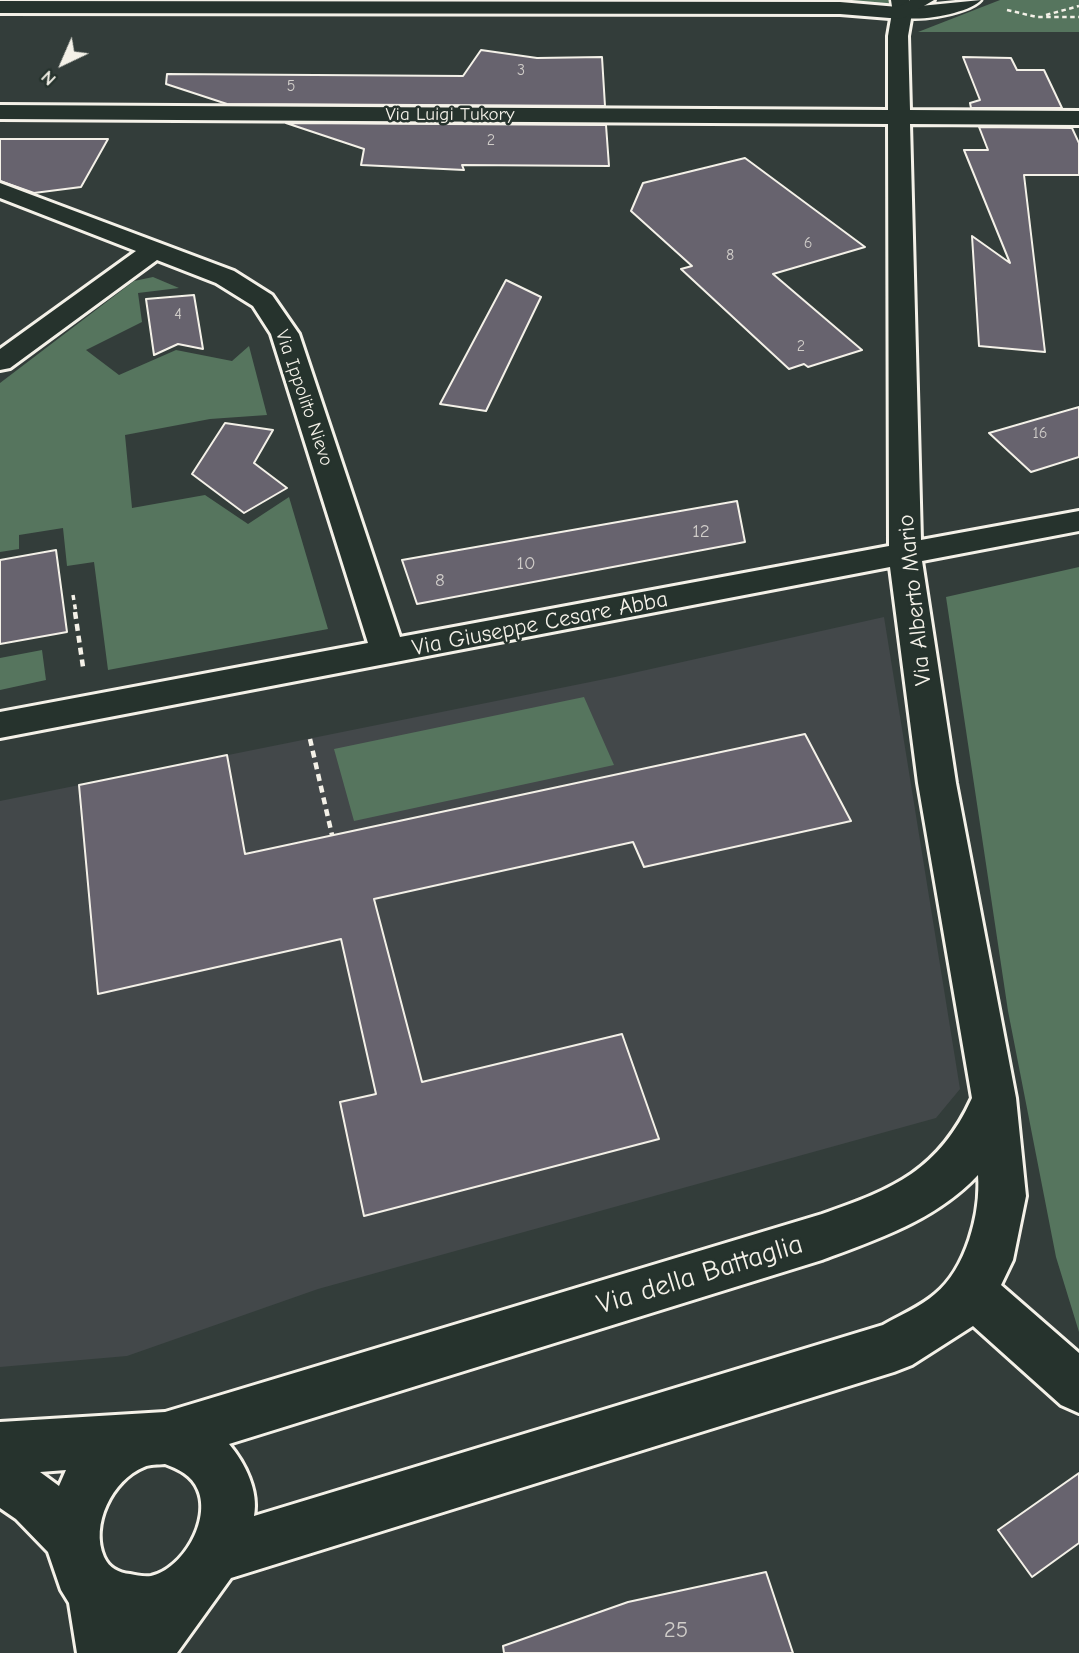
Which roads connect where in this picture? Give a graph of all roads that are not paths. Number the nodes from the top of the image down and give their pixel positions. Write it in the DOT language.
graph roads {
  1 [pos="972,0"];
  2 [pos="909,4"];
  3 [pos="0,7"];
  4 [pos="0,112"];
  5 [pos="900,118"];
  6 [pos="1079,118"];
  7 [pos="0,190"];
  8 [pos="154,250"];
  9 [pos="0,362"];
  10 [pos="1079,521"];
  11 [pos="905,556"];
  12 [pos="388,652"];
  13 [pos="0,725"];
  14 [pos="994,1098"];
  15 [pos="969,1289"];
  16 [pos="1079,1387"];
  17 [pos="157,1439"];
  18 [pos="0,1448"];
  19 [pos="0,1477"];
  20 [pos="73,1538"];
  21 [pos="207,1567"];
  22 [pos="95,1590"];
  23 [pos="106,1653"];
  24 [pos="147,1653"];
  1 -- 2 [label="lane"];
  2 -- 3 [label="street"];
  2 -- 5 [label="street, Via Alberto Mario"];
  4 -- 5 [label="street, Via Luigi Tukory"];
  5 -- 6 [label="street, Via Luigi Tukory"];
  5 -- 11 [label="street, Via Alberto Mario"];
  7 -- 8 [label="street, Via Ippolito Nievo"];
  8 -- 9 [label="street"];
  8 -- 12 [label="street, Via Ippolito Nievo"];
  10 -- 11 [label="street, Via Giuseppe Cesare Abba"];
  11 -- 12 [label="street, Via Giuseppe Cesare Abba"];
  11 -- 14 [label="street, Via Alberto Mario"];
  12 -- 13 [label="street, Via Giuseppe Cesare Abba"];
  14 -- 15 [label="street"];
  14 -- 17 [label="street, Via della Battaglia"];
  15 -- 16 [label="street"];
  15 -- 21 [label="street"];
  17 -- 18 [label="street, Via della Battaglia"];
  17 -- 20 [label="street, Via della Battaglia"];
  17 -- 21 [label="street, Via della Battaglia"];
  19 -- 20 [label="street"];
  20 -- 22 [label="street, Via della Battaglia"];
  21 -- 22 [label="street"];
  21 -- 24 [label="street"];
  22 -- 23 [label="street"];
}
